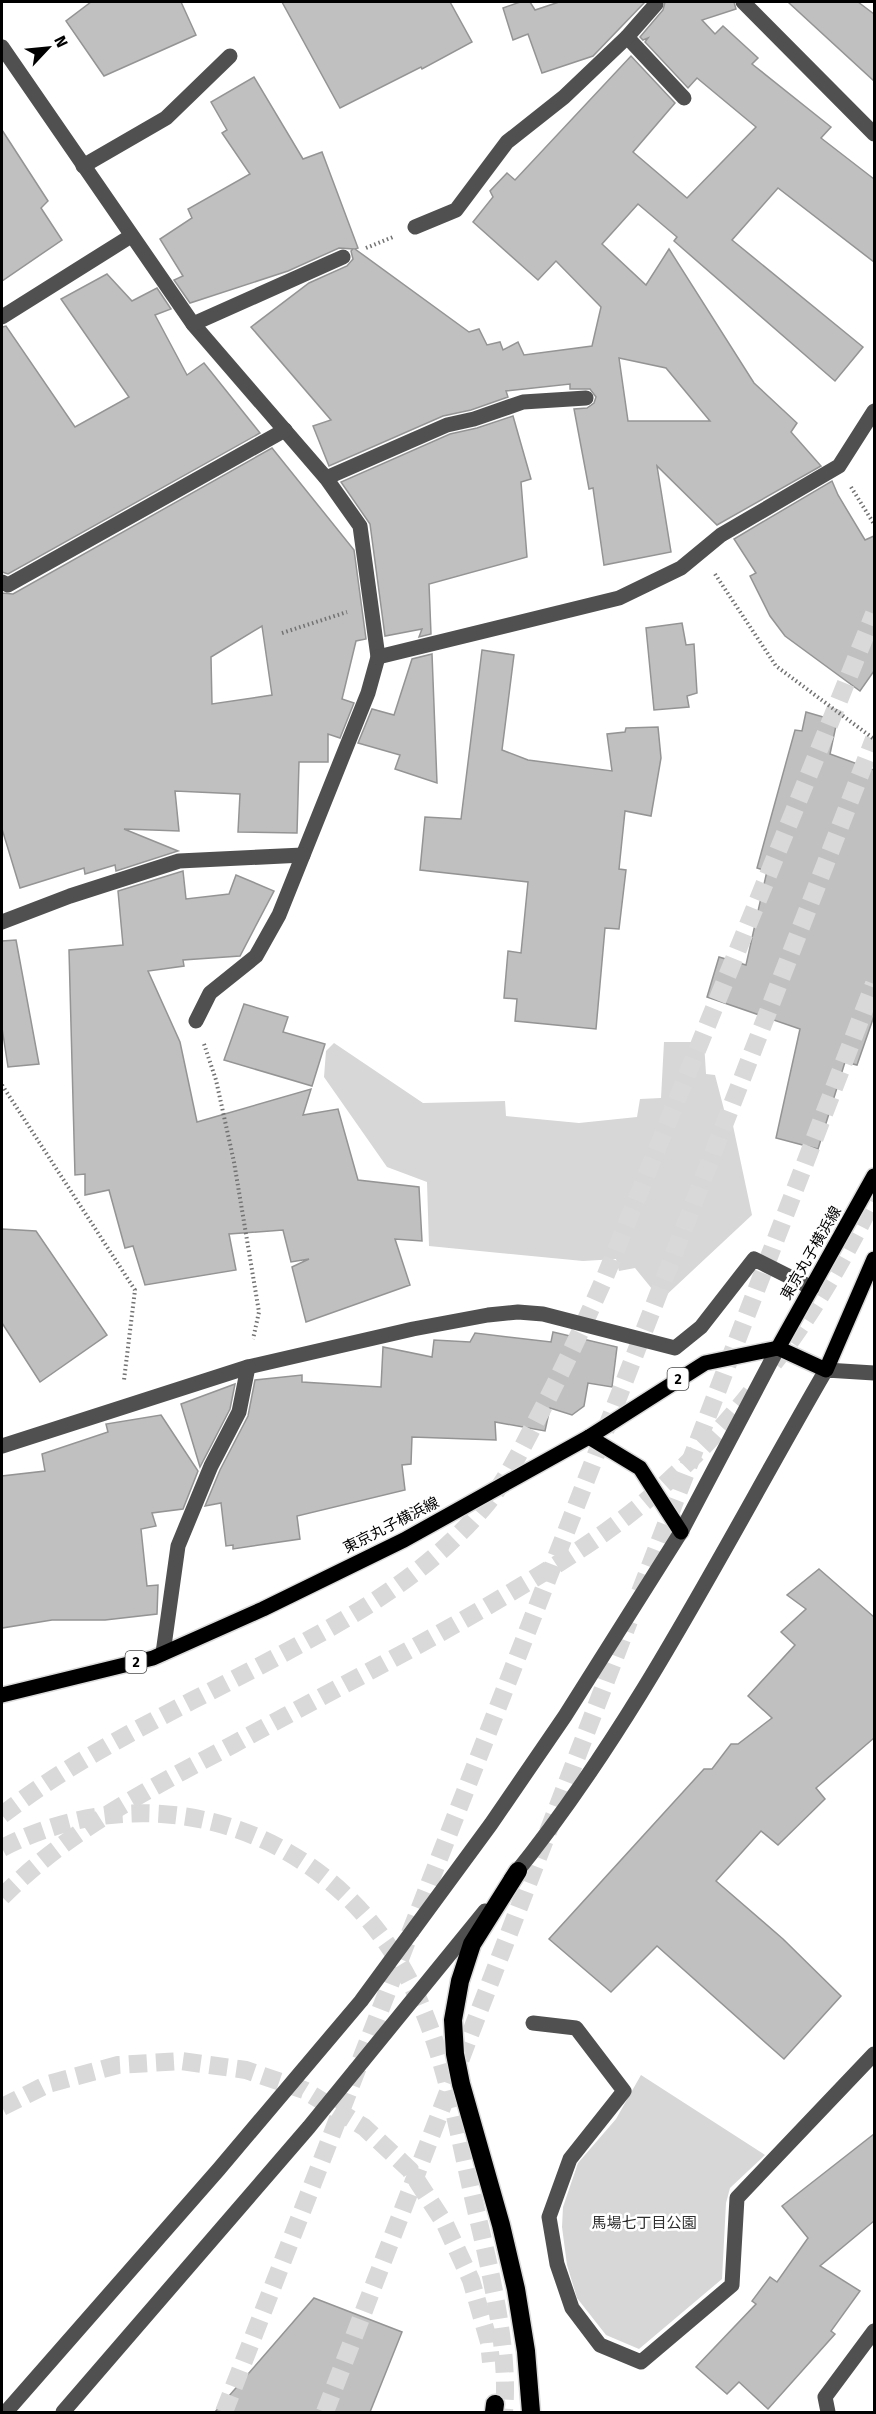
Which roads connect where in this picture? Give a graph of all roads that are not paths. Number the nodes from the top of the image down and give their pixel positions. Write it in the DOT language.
graph roads {
  1 [pos="658,2"];
  2 [pos="743,2"];
  3 [pos="627,37"];
  4 [pos="2,47"];
  5 [pos="230,56"];
  6 [pos="684,98"];
  7 [pos="874,134"];
  8 [pos="83,166"];
  9 [pos="416,227"];
  10 [pos="131,236"];
  11 [pos="343,257"];
  12 [pos="2,317"];
  13 [pos="193,324"];
  14 [pos="586,398"];
  15 [pos="874,411"];
  16 [pos="285,430"];
  17 [pos="326,478"];
  18 [pos="2,582"];
  19 [pos="378,657"];
  20 [pos="303,855"];
  21 [pos="2,922"];
  22 [pos="196,1021"];
  23 [pos="874,1176"];
  24 [pos="874,1259"];
  25 [pos="812,1288"];
  26 [pos="778,1348"];
  27 [pos="248,1367"];
  28 [pos="826,1370"];
  29 [pos="874,1373"];
  30 [pos="588,1437"];
  31 [pos="2,1446"];
  32 [pos="681,1532"];
  33 [pos="163,1653"];
  34 [pos="2,1695"];
  35 [pos="518,1871"];
  36 [pos="533,2023"];
  37 [pos="874,2054"];
  38 [pos="874,2331"];
  39 [pos="6,2412"];
  40 [pos="63,2412"];
  41 [pos="531,2412"];
  42 [pos="828,2412"];
  1 -- 3 [label="street"];
  2 -- 7 [label="street"];
  3 -- 6 [label="street"];
  3 -- 9 [label="street"];
  4 -- 8 [label="street"];
  5 -- 8 [label="street"];
  8 -- 10 [label="street"];
  10 -- 12 [label="street"];
  10 -- 13 [label="street"];
  11 -- 13 [label="street"];
  13 -- 16 [label="street"];
  14 -- 17 [label="street"];
  15 -- 19 [label="street"];
  16 -- 17 [label="street"];
  16 -- 18 [label="street"];
  17 -- 19 [label="street"];
  19 -- 20 [label="street"];
  20 -- 21 [label="street"];
  20 -- 22 [label="street"];
  23 -- 25 [label="main road, 東京丸子横浜線"];
  24 -- 28 [label="main road"];
  25 -- 26 [label="main road, 東京丸子横浜線"];
  25 -- 27 [label="street"];
  26 -- 28 [label="main road"];
  26 -- 30 [label="main road, 東京丸子横浜線 / 2"];
  26 -- 32 [label="street"];
  27 -- 31 [label="street"];
  27 -- 33 [label="street"];
  28 -- 29 [label="street"];
  28 -- 35 [label="street"];
  30 -- 32 [label="main road"];
  30 -- 33 [label="main road, 東京丸子横浜線 / 2"];
  32 -- 39 [label="street"];
  33 -- 34 [label="main road, 東京丸子横浜線 / 2"];
  35 -- 40 [label="street"];
  35 -- 41 [label="highway"];
  36 -- 37 [label="street"];
  38 -- 42 [label="street"];
}
